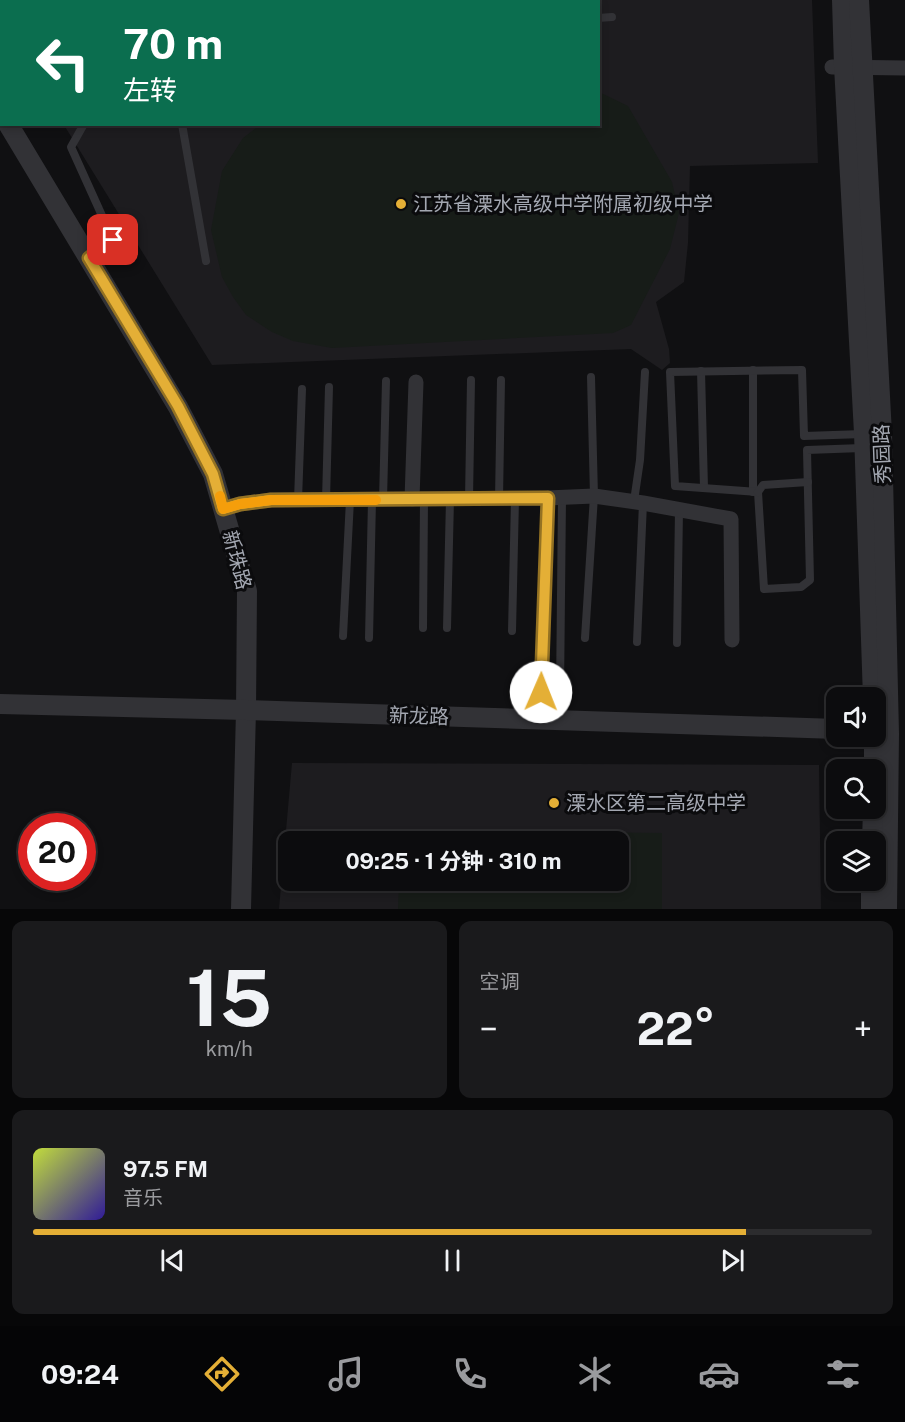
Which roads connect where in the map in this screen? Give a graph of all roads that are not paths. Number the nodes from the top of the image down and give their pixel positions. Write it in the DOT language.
graph roads {
  1 [pos="842,0"];
  2 [pos="859,0"];
  3 [pos="612,16"];
  4 [pos="600,18"];
  5 [pos="846,67"];
  6 [pos="905,68"];
  7 [pos="9,126"];
  8 [pos="83,126"];
  9 [pos="182,126"];
  10 [pos="89,258"];
  11 [pos="207,261"];
  12 [pos="753,370"];
  13 [pos="701,371"];
  14 [pos="645,372"];
  15 [pos="591,376"];
  16 [pos="471,380"];
  17 [pos="501,380"];
  18 [pos="386,381"];
  19 [pos="417,382"];
  20 [pos="329,387"];
  21 [pos="302,389"];
  22 [pos="873,441"];
  23 [pos="808,482"];
  24 [pos="704,488"];
  25 [pos="755,492"];
  26 [pos="594,496"];
  27 [pos="555,498"];
  28 [pos="418,499"];
  29 [pos="450,499"];
  30 [pos="469,499"];
  31 [pos="499,499"];
  32 [pos="515,499"];
  33 [pos="298,500"];
  34 [pos="326,500"];
  35 [pos="350,500"];
  36 [pos="378,500"];
  37 [pos="639,502"];
  38 [pos="223,509"];
  39 [pos="679,509"];
  40 [pos="423,628"];
  41 [pos="447,628"];
  42 [pos="512,631"];
  43 [pos="343,636"];
  44 [pos="369,638"];
  45 [pos="585,638"];
  46 [pos="732,640"];
  47 [pos="637,642"];
  48 [pos="677,643"];
  49 [pos="873,687"];
  50 [pos="884,687"];
  51 [pos="541,692"];
  52 [pos="560,693"];
  53 [pos="0,704"];
  54 [pos="246,710"];
  55 [pos="826,729"];
  56 [pos="886,734"];
  57 [pos="872,891"];
  58 [pos="241,909"];
  59 [pos="871,909"];
  60 [pos="887,909"];
  1 -- 5 [label="street, 秀园路"];
  2 -- 5 [label="street, 秀园路"];
  3 -- 4 [label="lane"];
  5 -- 6 [label="street"];
  5 -- 22 [label="street, 秀园路"];
  7 -- 10 [label="street, 新珠路"];
  8 -- 10 [label="lane"];
  9 -- 11 [label="lane"];
  10 -- 38 [label="street, 新珠路"];
  12 -- 13 [label="lane"];
  12 -- 22 [label="lane"];
  12 -- 25 [label="lane"];
  13 -- 24 [label="lane"];
  13 -- 24 [label="lane"];
  14 -- 37 [label="lane"];
  15 -- 26 [label="lane"];
  16 -- 30 [label="lane"];
  17 -- 31 [label="lane"];
  18 -- 36 [label="lane"];
  19 -- 28 [label="street"];
  20 -- 34 [label="lane"];
  21 -- 33 [label="lane"];
  22 -- 23 [label="lane"];
  22 -- 49 [label="street, 秀园路"];
  22 -- 50 [label="street, 秀园路"];
  23 -- 25 [label="lane"];
  23 -- 25 [label="lane"];
  24 -- 25 [label="lane"];
  26 -- 27 [label="street"];
  26 -- 37 [label="street"];
  26 -- 45 [label="lane"];
  27 -- 32 [label="street"];
  27 -- 51 [label="lane"];
  27 -- 52 [label="lane"];
  28 -- 29 [label="street"];
  28 -- 36 [label="street"];
  28 -- 40 [label="lane"];
  29 -- 30 [label="street"];
  29 -- 41 [label="lane"];
  30 -- 31 [label="street"];
  31 -- 32 [label="street"];
  32 -- 42 [label="lane"];
  33 -- 34 [label="street"];
  33 -- 38 [label="street"];
  34 -- 35 [label="street"];
  35 -- 36 [label="street"];
  35 -- 43 [label="lane"];
  36 -- 44 [label="lane"];
  37 -- 39 [label="street"];
  37 -- 47 [label="lane"];
  38 -- 54 [label="street, 新珠路"];
  39 -- 46 [label="street"];
  39 -- 48 [label="lane"];
  53 -- 54 [label="street, 新龙路"];
  54 -- 55 [label="street, 新龙路"];
  54 -- 58 [label="street, 新珠路"];
  56 -- 60 [label="street, 秀园路"];
  57 -- 59 [label="street"];
}
